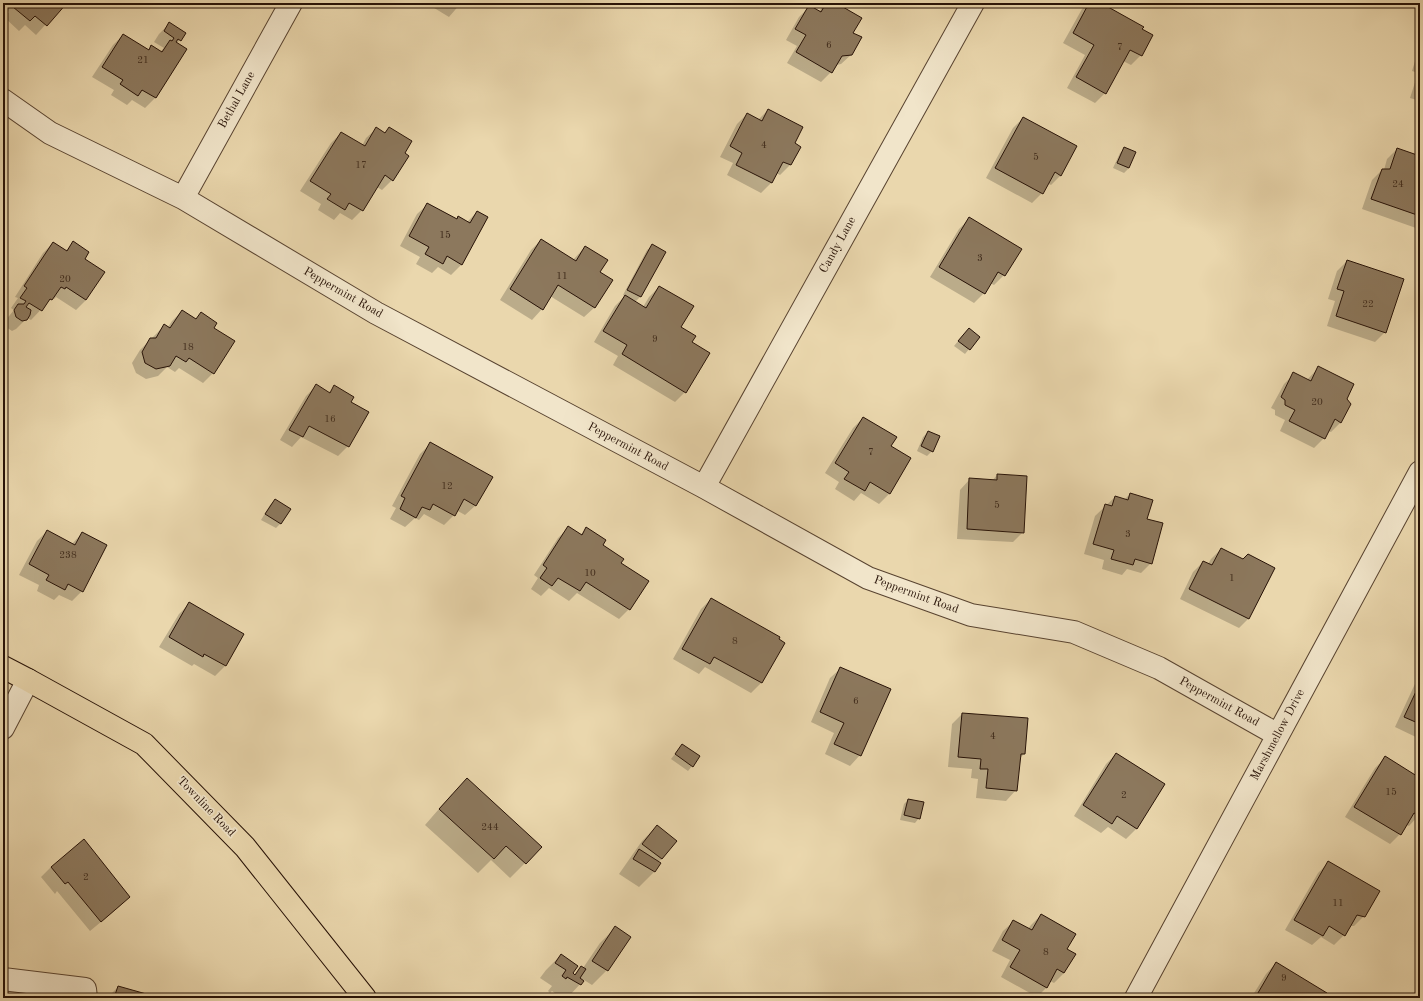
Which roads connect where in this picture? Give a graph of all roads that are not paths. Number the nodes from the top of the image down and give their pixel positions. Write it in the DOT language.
graph roads {
  1 [pos="291,3"];
  2 [pos="973,3"];
  3 [pos="3,100"];
  4 [pos="183,198"];
  5 [pos="1420,472"];
  6 [pos="704,487"];
  7 [pos="3,667"];
  8 [pos="28,680"];
  9 [pos="3,728"];
  10 [pos="1278,735"];
  11 [pos="3,979"];
  12 [pos="86,998"];
  13 [pos="365,998"];
  14 [pos="1136,998"];
  1 -- 4 [label="street, Bethal Lane"];
  2 -- 6 [label="street, Candy Lane"];
  3 -- 4 [label="street, Peppermint Road"];
  4 -- 6 [label="street, Peppermint Road"];
  5 -- 10 [label="street, Marshmellow Drive"];
  6 -- 10 [label="street, Peppermint Road"];
  7 -- 8 [label="main road, Townline Road"];
  8 -- 9 [label="street"];
  8 -- 13 [label="main road, Townline Road"];
  10 -- 14 [label="street, Marshmellow Drive"];
  11 -- 12 [label="street"];
}
